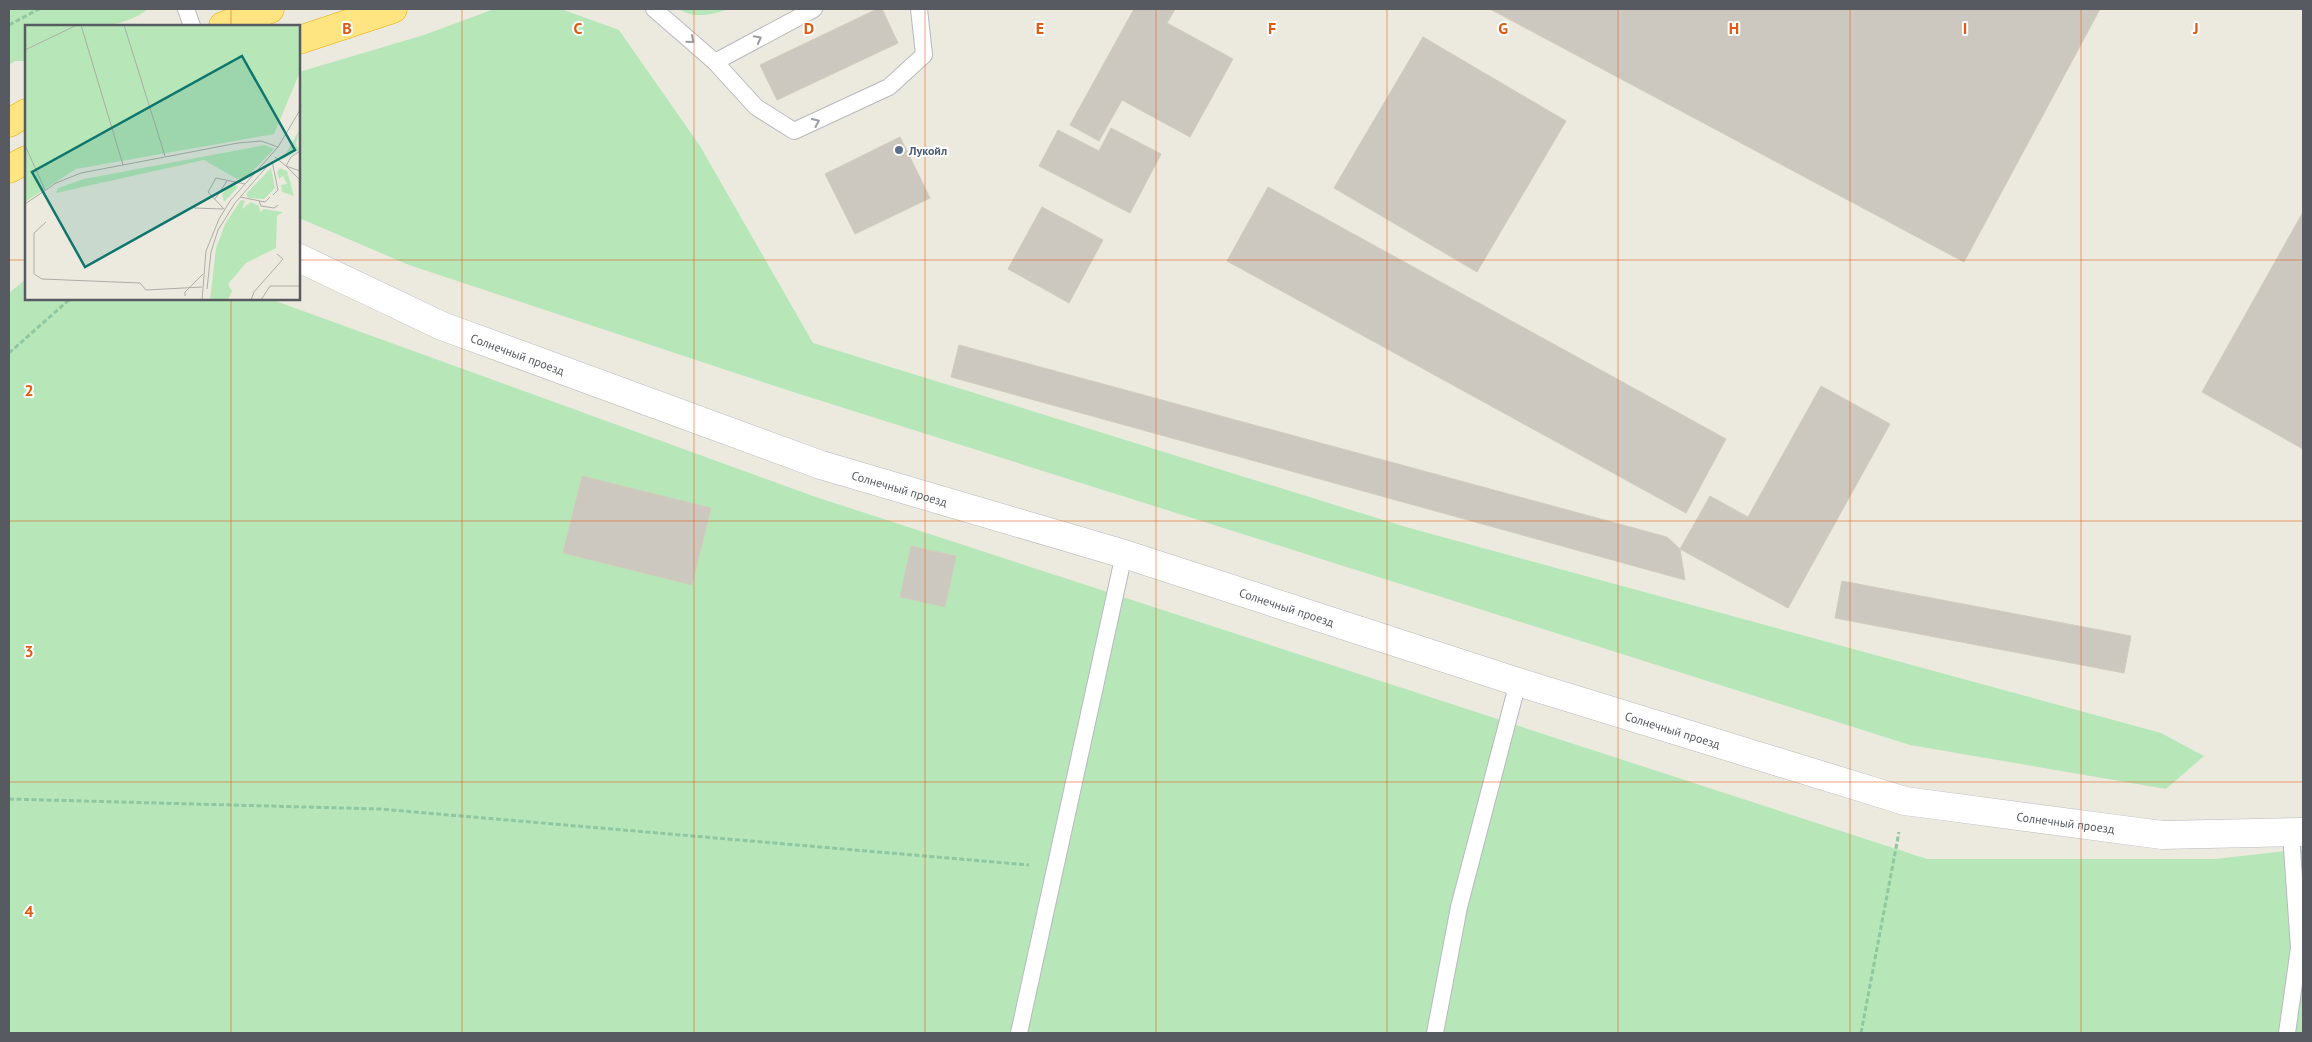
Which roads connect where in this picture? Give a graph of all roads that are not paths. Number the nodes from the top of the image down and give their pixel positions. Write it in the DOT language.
graph roads {
  1 [pos="186,9"];
  2 [pos="270,9"];
  3 [pos="393,9"];
  4 [pos="654,9"];
  5 [pos="814,9"];
  6 [pos="919,9"];
  7 [pos="237,18"];
  8 [pos="192,25"];
  9 [pos="300,40"];
  10 [pos="715,62"];
  11 [pos="25,114"];
  12 [pos="9,123"];
  13 [pos="25,161"];
  14 [pos="9,169"];
  15 [pos="300,258"];
  16 [pos="1124,554"];
  17 [pos="1518,682"];
  18 [pos="2297,833"];
  19 [pos="1019,1033"];
  20 [pos="1435,1033"];
  21 [pos="2286,1033"];
  1 -- 8 [label="lane"];
  2 -- 7 [label="highway"];
  3 -- 9 [label="highway"];
  4 -- 10 [label="lane, one-way"];
  10 -- 5 [label="lane, one-way"];
  10 -- 6 [label="lane, one-way"];
  11 -- 12 [label="highway"];
  13 -- 14 [label="highway"];
  15 -- 16 [label="street, Солнечный проезд"];
  16 -- 17 [label="street, Солнечный проезд"];
  16 -- 19 [label="lane"];
  17 -- 18 [label="street, Солнечный проезд"];
  17 -- 20 [label="lane"];
  18 -- 21 [label="lane"];
}
